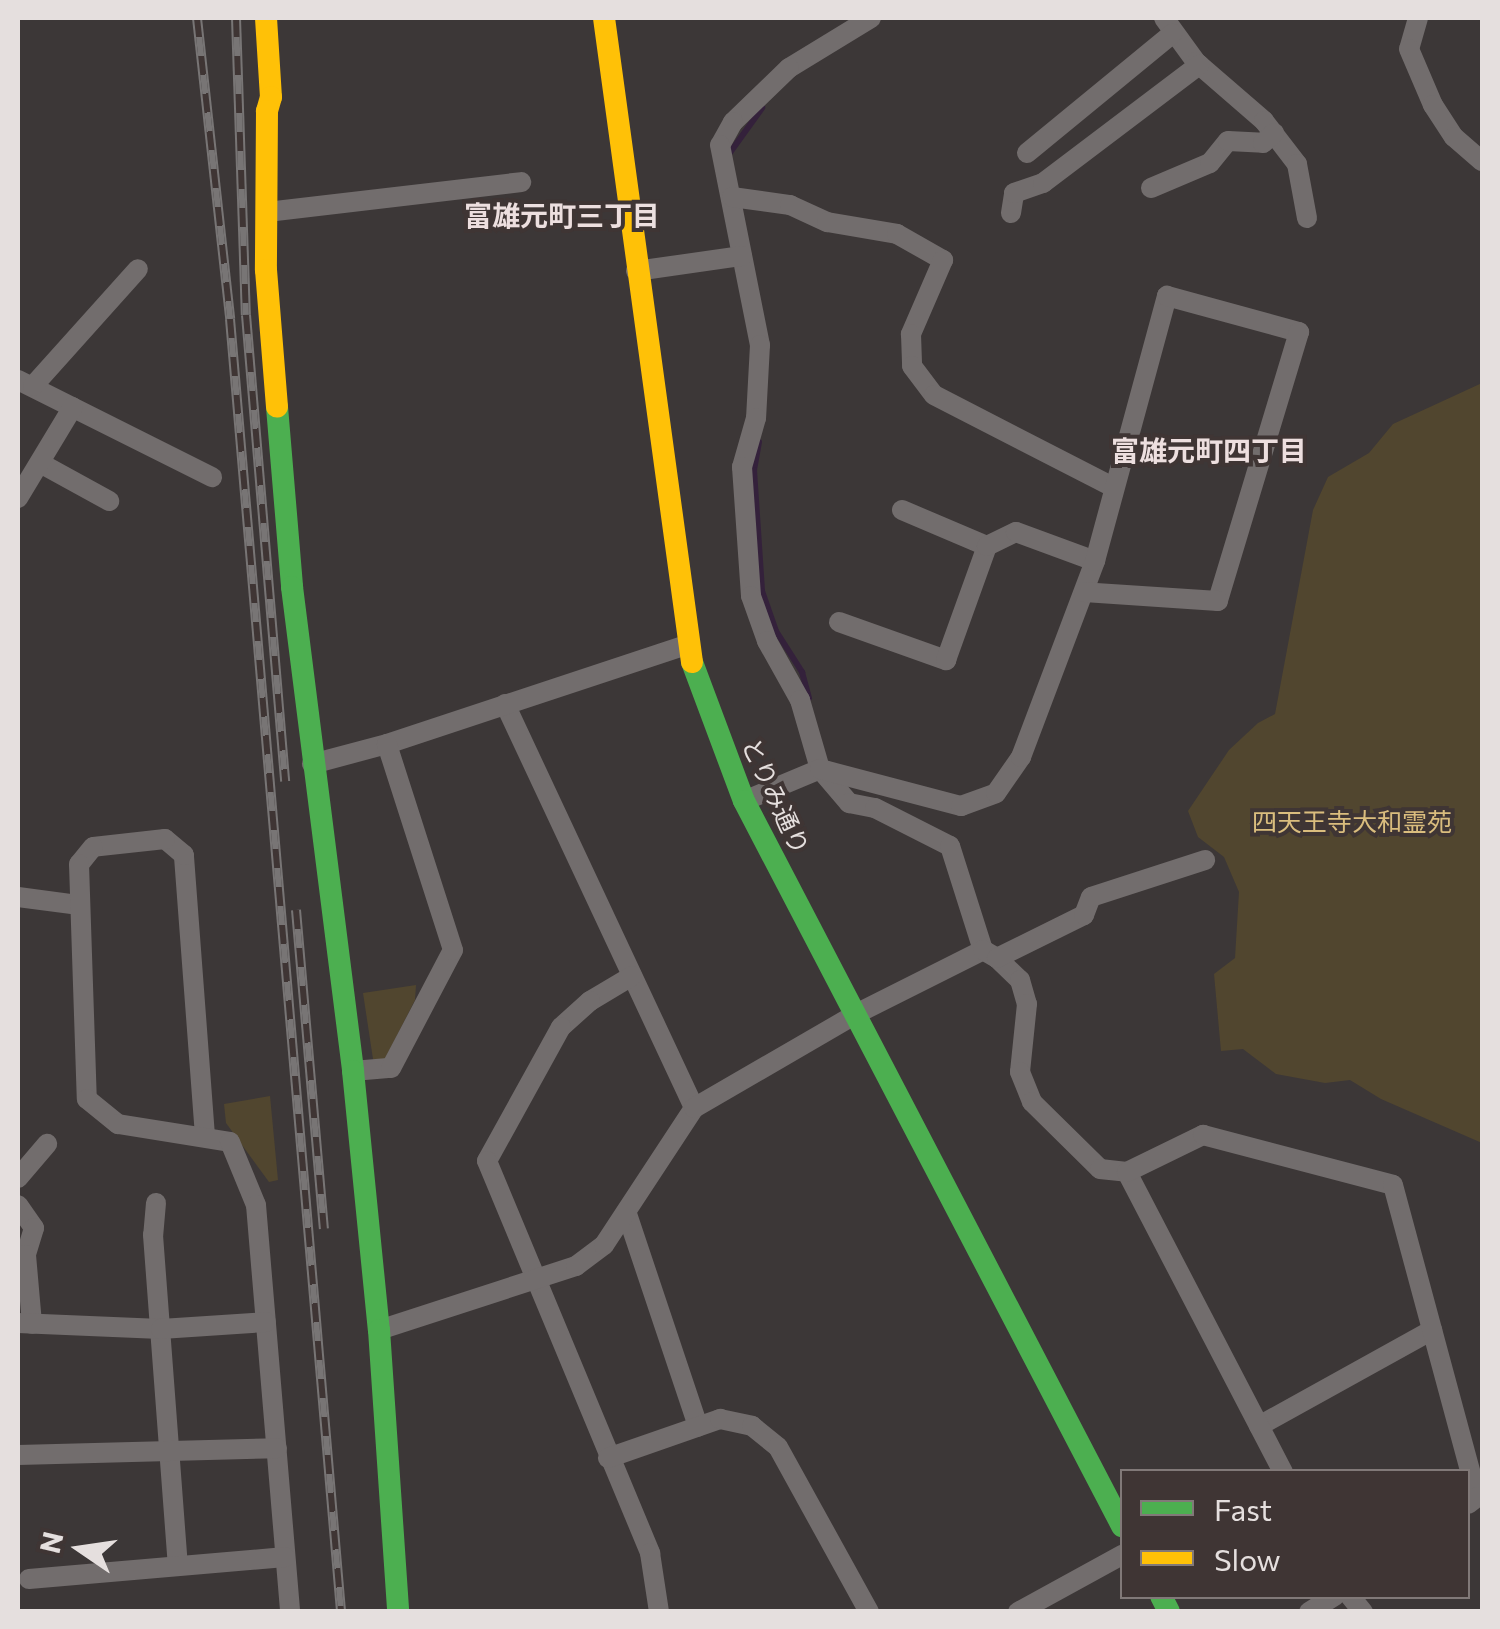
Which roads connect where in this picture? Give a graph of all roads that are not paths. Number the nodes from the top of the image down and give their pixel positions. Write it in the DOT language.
graph roads {
  1 [pos="266,18"];
  2 [pos="604,18"];
  3 [pos="871,18"];
  4 [pos="1418,18"];
  5 [pos="1168,26"];
  6 [pos="1199,65"];
  7 [pos="1274,134"];
  8 [pos="1026,153"];
  9 [pos="1482,161"];
  10 [pos="521,182"];
  11 [pos="1151,188"];
  12 [pos="737,198"];
  13 [pos="266,212"];
  14 [pos="1011,212"];
  15 [pos="1306,218"];
  16 [pos="742,256"];
  17 [pos="138,269"];
  18 [pos="636,271"];
  19 [pos="25,383"];
  20 [pos="74,408"];
  21 [pos="40,463"];
  22 [pos="212,477"];
  23 [pos="1113,487"];
  24 [pos="18,498"];
  25 [pos="110,502"];
  26 [pos="902,510"];
  27 [pos="987,546"];
  28 [pos="1095,561"];
  29 [pos="1084,592"];
  30 [pos="840,622"];
  31 [pos="687,645"];
  32 [pos="504,704"];
  33 [pos="387,744"];
  34 [pos="312,764"];
  35 [pos="820,769"];
  36 [pos="744,801"];
  37 [pos="1204,860"];
  38 [pos="18,896"];
  39 [pos="80,905"];
  40 [pos="990,954"];
  41 [pos="632,976"];
  42 [pos="856,1014"];
  43 [pos="353,1071"];
  44 [pos="694,1108"];
  45 [pos="205,1136"];
  46 [pos="47,1144"];
  47 [pos="1127,1172"];
  48 [pos="18,1178"];
  49 [pos="156,1203"];
  50 [pos="18,1206"];
  51 [pos="627,1214"];
  52 [pos="536,1283"];
  53 [pos="266,1322"];
  54 [pos="25,1324"];
  55 [pos="160,1329"];
  56 [pos="380,1330"];
  57 [pos="1432,1330"];
  58 [pos="698,1426"];
  59 [pos="1259,1426"];
  60 [pos="276,1448"];
  61 [pos="170,1452"];
  62 [pos="18,1456"];
  63 [pos="608,1458"];
  64 [pos="1281,1469"];
  65 [pos="1469,1469"];
  66 [pos="1470,1474"];
  67 [pos="1470,1502"];
  68 [pos="1120,1522"];
  69 [pos="1120,1556"];
  70 [pos="285,1557"];
  71 [pos="178,1564"];
  72 [pos="29,1579"];
  73 [pos="290,1612"];
  74 [pos="398,1612"];
  75 [pos="658,1612"];
  76 [pos="869,1612"];
  77 [pos="1018,1612"];
  1 -- 13 [label="street"];
  2 -- 18 [label="street, とりみ通り"];
  3 -- 12 [label="street"];
  4 -- 9 [label="street"];
  5 -- 6 [label="street"];
  5 -- 8 [label="street"];
  6 -- 7 [label="street"];
  6 -- 14 [label="street"];
  7 -- 11 [label="street"];
  7 -- 15 [label="street"];
  10 -- 13 [label="street"];
  12 -- 16 [label="street"];
  12 -- 23 [label="street"];
  13 -- 34 [label="street"];
  16 -- 18 [label="street"];
  16 -- 35 [label="street"];
  17 -- 19 [label="street"];
  18 -- 31 [label="street, とりみ通り"];
  19 -- 20 [label="street"];
  20 -- 21 [label="street"];
  20 -- 22 [label="street"];
  21 -- 24 [label="street"];
  21 -- 25 [label="street"];
  23 -- 28 [label="street"];
  23 -- 29 [label="street"];
  26 -- 27 [label="street"];
  27 -- 28 [label="street"];
  27 -- 30 [label="street"];
  28 -- 29 [label="street"];
  29 -- 35 [label="street"];
  31 -- 32 [label="street"];
  31 -- 36 [label="street, とりみ通り"];
  32 -- 33 [label="street"];
  32 -- 41 [label="street"];
  33 -- 34 [label="street"];
  33 -- 43 [label="street"];
  34 -- 43 [label="street"];
  35 -- 36 [label="street"];
  35 -- 40 [label="street"];
  36 -- 42 [label="street, とりみ通り"];
  37 -- 40 [label="street"];
  38 -- 39 [label="street"];
  39 -- 45 [label="street"];
  39 -- 45 [label="street"];
  40 -- 42 [label="street"];
  40 -- 47 [label="street"];
  41 -- 44 [label="street"];
  41 -- 52 [label="street"];
  42 -- 44 [label="street"];
  42 -- 68 [label="street, とりみ通り"];
  43 -- 56 [label="street"];
  44 -- 51 [label="street"];
  45 -- 53 [label="street"];
  46 -- 48 [label="street"];
  47 -- 57 [label="street"];
  47 -- 59 [label="street"];
  49 -- 55 [label="street"];
  50 -- 54 [label="street"];
  51 -- 52 [label="street"];
  51 -- 58 [label="street"];
  52 -- 56 [label="street"];
  52 -- 63 [label="street"];
  53 -- 55 [label="street"];
  53 -- 60 [label="street"];
  54 -- 55 [label="street"];
  55 -- 61 [label="street"];
  56 -- 74 [label="street"];
  57 -- 59 [label="street"];
  57 -- 65 [label="street"];
  58 -- 63 [label="street"];
  58 -- 76 [label="street"];
  59 -- 64 [label="street"];
  60 -- 61 [label="street"];
  60 -- 70 [label="street"];
  61 -- 62 [label="street"];
  61 -- 71 [label="street"];
  63 -- 75 [label="street"];
  66 -- 67 [label="street"];
  69 -- 77 [label="street"];
  70 -- 71 [label="street"];
  70 -- 73 [label="street"];
  71 -- 72 [label="street"];
}
